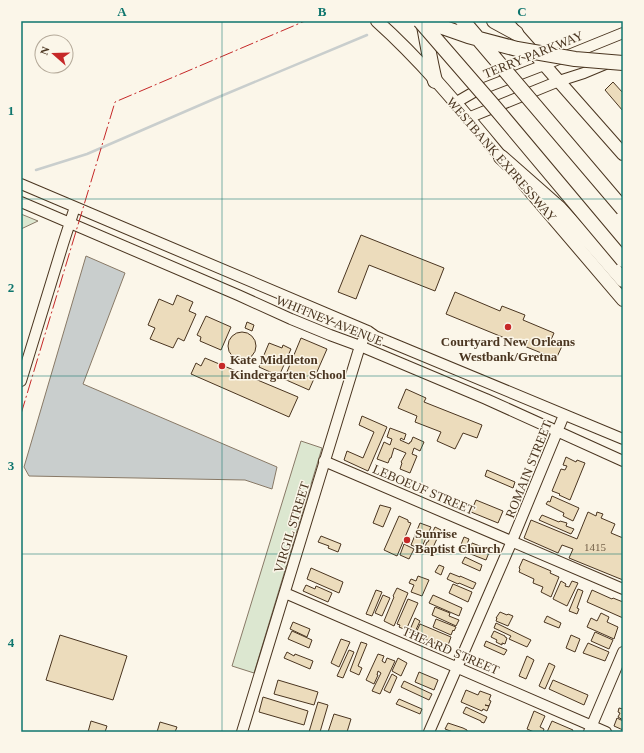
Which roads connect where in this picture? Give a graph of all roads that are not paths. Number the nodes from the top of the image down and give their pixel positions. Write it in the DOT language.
graph roads {
  1 [pos="377,21"];
  2 [pos="420,21"];
  3 [pos="424,21"];
  4 [pos="463,21"];
  5 [pos="494,21"];
  6 [pos="505,21"];
  7 [pos="516,33"];
  8 [pos="623,33"];
  9 [pos="623,57"];
  10 [pos="623,62"];
  11 [pos="544,65"];
  12 [pos="435,81"];
  13 [pos="559,81"];
  14 [pos="455,103"];
  15 [pos="468,118"];
  16 [pos="623,154"];
  17 [pos="501,157"];
  18 [pos="21,184"];
  19 [pos="23,203"];
  20 [pos="75,207"];
  21 [pos="623,209"];
  22 [pos="69,223"];
  23 [pos="623,260"];
  24 [pos="623,280"];
  25 [pos="623,300"];
  26 [pos="368,331"];
  27 [pos="360,346"];
  28 [pos="21,381"];
  29 [pos="564,415"];
  30 [pos="558,431"];
  31 [pos="623,439"];
  32 [pos="623,460"];
  33 [pos="324,461"];
  34 [pos="512,541"];
  35 [pos="623,588"];
  36 [pos="285,592"];
  37 [pos="623,652"];
  38 [pos="457,667"];
  39 [pos="590,729"];
  40 [pos="242,732"];
  41 [pos="429,732"];
  42 [pos="606,732"];
  1 -- 12 [label="main road, WESTBANK EXPRESSWAY"];
  2 -- 23 [label="highway, WESTBANK EXPRESSWAY, bridge"];
  3 -- 10 [label="highway, bridge"];
  3 -- 12 [label="highway"];
  4 -- 21 [label="highway, bridge"];
  5 -- 7 [label="highway"];
  6 -- 7 [label="main road"];
  7 -- 11 [label="main road"];
  8 -- 11 [label="street, TERRY PARKWAY"];
  9 -- 13 [label="street"];
  11 -- 13 [label="main road"];
  11 -- 14 [label="street, TERRY PARKWAY"];
  12 -- 14 [label="main road, WESTBANK EXPRESSWAY"];
  13 -- 15 [label="street"];
  13 -- 16 [label="main road"];
  14 -- 15 [label="main road, WESTBANK EXPRESSWAY"];
  15 -- 17 [label="main road, WESTBANK EXPRESSWAY"];
  17 -- 24 [label="highway"];
  17 -- 25 [label="main road, WESTBANK EXPRESSWAY"];
  18 -- 20 [label="street, WHITNEY AVENUE"];
  19 -- 22 [label="street, WHITNEY AVENUE"];
  20 -- 22 [label="street"];
  20 -- 26 [label="street, WHITNEY AVENUE"];
  22 -- 27 [label="street, WHITNEY AVENUE"];
  22 -- 28 [label="street"];
  26 -- 27 [label="street, VIRGIL STREET"];
  26 -- 29 [label="street, WHITNEY AVENUE"];
  27 -- 30 [label="street, WHITNEY AVENUE"];
  27 -- 33 [label="street, VIRGIL STREET"];
  29 -- 30 [label="street, ROMAIN STREET"];
  29 -- 31 [label="street, WHITNEY AVENUE"];
  30 -- 32 [label="street, WHITNEY AVENUE"];
  30 -- 34 [label="street, ROMAIN STREET"];
  33 -- 34 [label="street, LEBOEUF STREET"];
  33 -- 36 [label="street, VIRGIL STREET"];
  34 -- 35 [label="street, LEBOEUF STREET"];
  34 -- 38 [label="street, ROMAIN STREET"];
  36 -- 38 [label="street, THEARD STREET"];
  36 -- 40 [label="street, VIRGIL STREET"];
  37 -- 39 [label="street"];
  38 -- 39 [label="street, THEARD STREET"];
  38 -- 41 [label="street, ROMAIN STREET"];
  39 -- 42 [label="street, THEARD STREET"];
}
